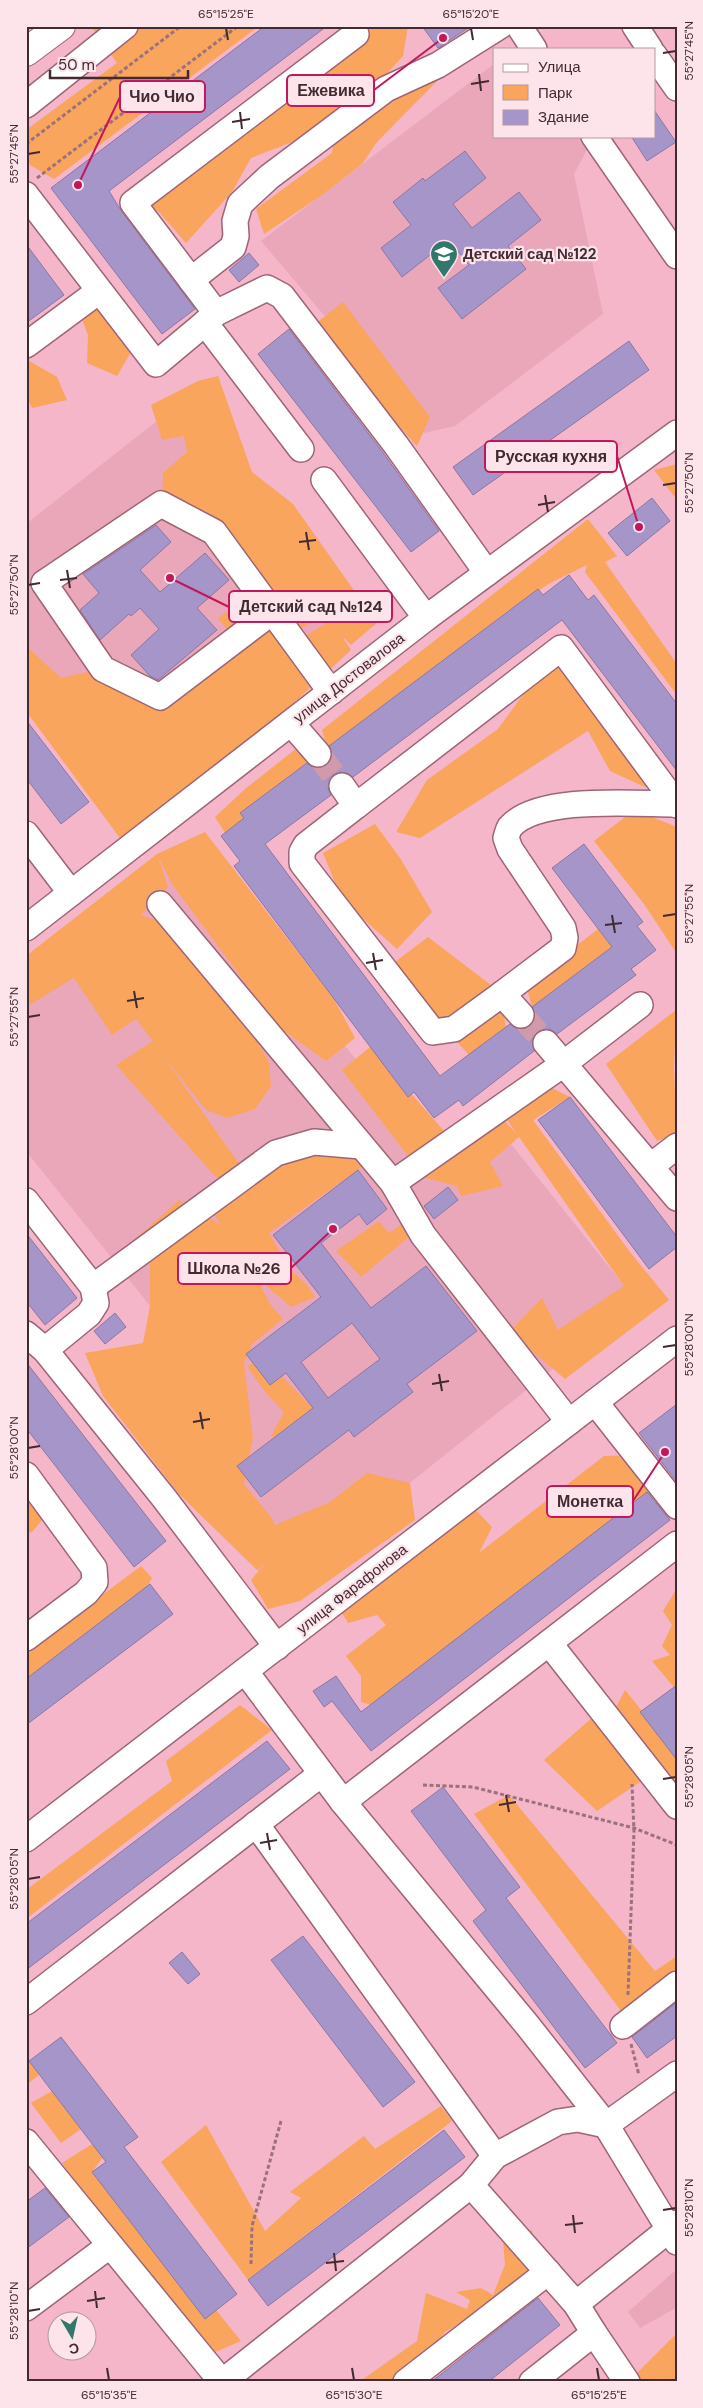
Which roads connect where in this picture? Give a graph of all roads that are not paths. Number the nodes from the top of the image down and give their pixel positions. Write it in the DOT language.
graph roads {
  1 [pos="61,26"];
  2 [pos="125,26"];
  3 [pos="500,26"];
  4 [pos="519,26"];
  5 [pos="635,26"];
  6 [pos="356,34"];
  7 [pos="533,48"];
  8 [pos="649,48"];
  9 [pos="26,52"];
  10 [pos="656,58"];
  11 [pos="677,88"];
  12 [pos="26,105"];
  13 [pos="595,138"];
  14 [pos="30,188"];
  15 [pos="677,256"];
  16 [pos="191,280"];
  17 [pos="100,290"];
  18 [pos="211,318"];
  19 [pos="26,345"];
  20 [pos="677,433"];
  21 [pos="300,449"];
  22 [pos="324,480"];
  23 [pos="487,573"];
  24 [pos="272,612"];
  25 [pos="426,618"];
  26 [pos="331,692"];
  27 [pos="290,723"];
  28 [pos="318,754"];
  29 [pos="676,804"];
  30 [pos="26,834"];
  31 [pos="71,893"];
  32 [pos="160,904"];
  33 [pos="26,928"];
  34 [pos="502,994"];
  35 [pos="640,1005"];
  36 [pos="521,1015"];
  37 [pos="546,1043"];
  38 [pos="562,1065"];
  39 [pos="361,1146"];
  40 [pos="677,1146"];
  41 [pos="651,1166"];
  42 [pos="392,1183"];
  43 [pos="677,1198"];
  44 [pos="26,1201"];
  45 [pos="93,1287"];
  46 [pos="26,1334"];
  47 [pos="677,1339"];
  48 [pos="44,1350"];
  49 [pos="595,1402"];
  50 [pos="569,1422"];
  51 [pos="26,1475"];
  52 [pos="677,1506"];
  53 [pos="677,1544"];
  54 [pos="26,1638"];
  55 [pos="549,1643"];
  56 [pos="277,1646"];
  57 [pos="245,1671"];
  58 [pos="321,1774"];
  59 [pos="343,1802"];
  60 [pos="677,1806"];
  61 [pos="256,1824"];
  62 [pos="26,1839"];
  63 [pos="677,1984"];
  64 [pos="26,2002"];
  65 [pos="623,2026"];
  66 [pos="677,2074"];
  67 [pos="606,2125"];
  68 [pos="26,2142"];
  69 [pos="495,2156"];
  70 [pos="471,2185"];
  71 [pos="674,2232"];
  72 [pos="109,2246"];
  73 [pos="548,2272"];
  74 [pos="576,2304"];
  75 [pos="26,2308"];
  76 [pos="594,2333"];
  77 [pos="222,2382"];
  78 [pos="406,2382"];
  79 [pos="532,2382"];
  80 [pos="627,2382"];
  1 -- 9 [label="main road"];
  2 -- 12 [label="street"];
  3 -- 16 [label="street"];
  4 -- 7 [label="street"];
  5 -- 8 [label="street"];
  6 -- 16 [label="street"];
  10 -- 11 [label="street"];
  13 -- 15 [label="street"];
  14 -- 17 [label="street"];
  16 -- 18 [label="street"];
  17 -- 18 [label="street"];
  17 -- 19 [label="street"];
  18 -- 21 [label="street"];
  18 -- 23 [label="street"];
  20 -- 23 [label="street, улица Достовалова"];
  22 -- 25 [label="street"];
  23 -- 25 [label="street, улица Достовалова"];
  24 -- 24 [label="street"];
  24 -- 26 [label="street"];
  25 -- 26 [label="street, улица Достовалова"];
  26 -- 27 [label="street, улица Достовалова"];
  27 -- 28 [label="street"];
  27 -- 31 [label="street, улица Достовалова"];
  29 -- 34 [label="street"];
  29 -- 34 [label="street"];
  30 -- 31 [label="street"];
  31 -- 33 [label="street, улица Достовалова"];
  32 -- 39 [label="street"];
  34 -- 36 [label="street"];
  35 -- 38 [label="street"];
  37 -- 38 [label="street"];
  38 -- 41 [label="street"];
  38 -- 42 [label="street"];
  39 -- 42 [label="street"];
  39 -- 45 [label="street"];
  40 -- 41 [label="street"];
  41 -- 43 [label="street"];
  42 -- 50 [label="street"];
  44 -- 45 [label="street"];
  45 -- 48 [label="street"];
  46 -- 48 [label="street"];
  47 -- 49 [label="street, улица Фарафонова"];
  48 -- 56 [label="street"];
  49 -- 50 [label="street, улица Фарафонова"];
  49 -- 52 [label="street"];
  50 -- 56 [label="street, улица Фарафонова"];
  51 -- 54 [label="street"];
  53 -- 55 [label="street"];
  55 -- 59 [label="street"];
  55 -- 60 [label="street"];
  56 -- 57 [label="street, улица Фарафонова"];
  57 -- 58 [label="street"];
  57 -- 62 [label="street, улица Фарафонова"];
  58 -- 59 [label="street"];
  58 -- 61 [label="street"];
  59 -- 67 [label="street"];
  61 -- 64 [label="street"];
  61 -- 69 [label="street"];
  63 -- 65 [label="street"];
  66 -- 67 [label="street"];
  67 -- 69 [label="street"];
  67 -- 71 [label="street"];
  68 -- 72 [label="street"];
  69 -- 70 [label="street"];
  70 -- 73 [label="street"];
  70 -- 77 [label="street"];
  71 -- 74 [label="street"];
  72 -- 75 [label="street"];
  72 -- 77 [label="street"];
  73 -- 74 [label="street"];
  73 -- 78 [label="street"];
  74 -- 76 [label="street"];
  76 -- 79 [label="street"];
  76 -- 80 [label="street"];
}
